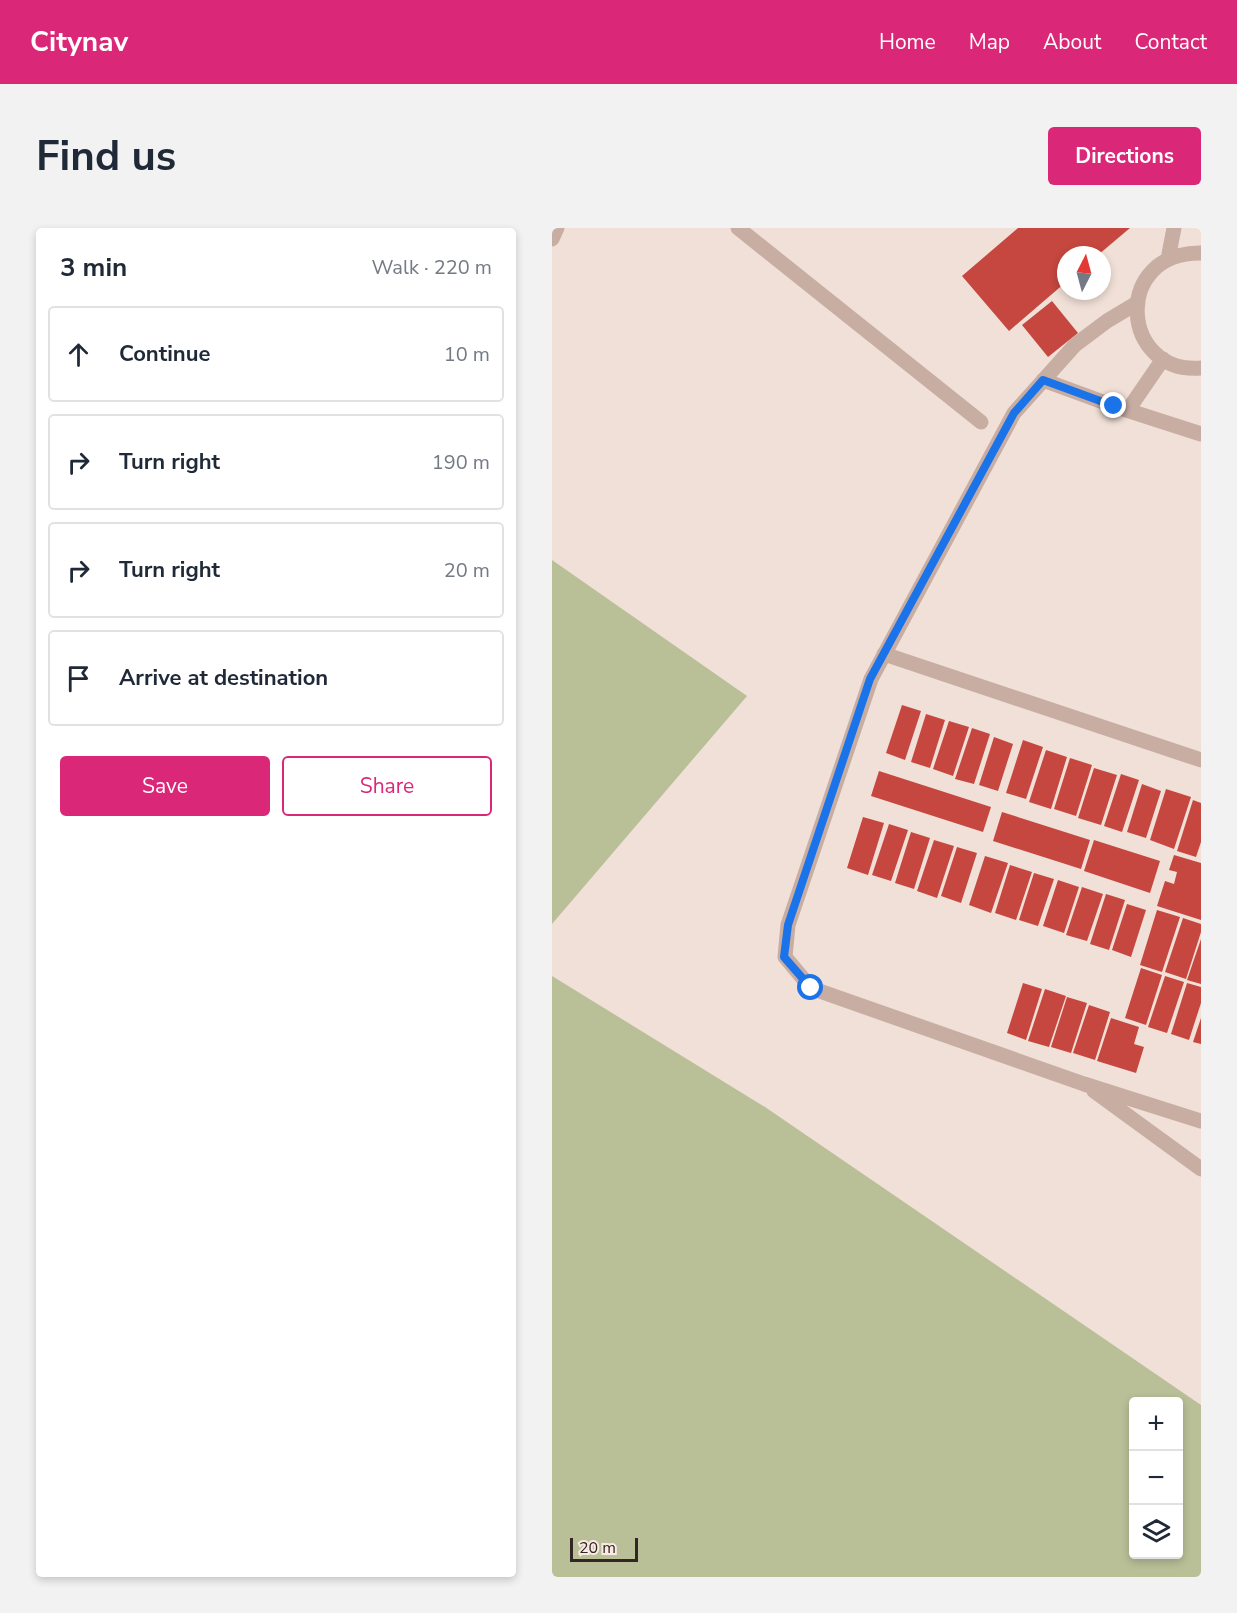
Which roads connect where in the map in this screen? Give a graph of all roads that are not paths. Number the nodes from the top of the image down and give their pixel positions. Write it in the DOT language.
graph roads {
  1 [pos="557,228"];
  2 [pos="738,228"];
  3 [pos="1174,228"];
  4 [pos="552,239"];
  5 [pos="1201,253"];
  6 [pos="1168,259"];
  7 [pos="1137,303"];
  8 [pos="1162,359"];
  9 [pos="1201,368"];
  10 [pos="1043,380"];
  11 [pos="1128,410"];
  12 [pos="981,422"];
  13 [pos="1201,434"];
  14 [pos="884,654"];
  15 [pos="1201,760"];
  16 [pos="1084,1084"];
  17 [pos="1201,1121"];
  18 [pos="1201,1169"];
  1 -- 4 [label="street"];
  2 -- 12 [label="street"];
  3 -- 6 [label="street"];
  5 -- 6 [label="street"];
  6 -- 7 [label="street"];
  7 -- 8 [label="street"];
  7 -- 10 [label="street"];
  8 -- 9 [label="street"];
  8 -- 11 [label="street"];
  10 -- 11 [label="street"];
  10 -- 14 [label="street"];
  11 -- 13 [label="street"];
  14 -- 15 [label="street"];
  14 -- 16 [label="street"];
  16 -- 17 [label="street"];
  16 -- 18 [label="street"];
}
